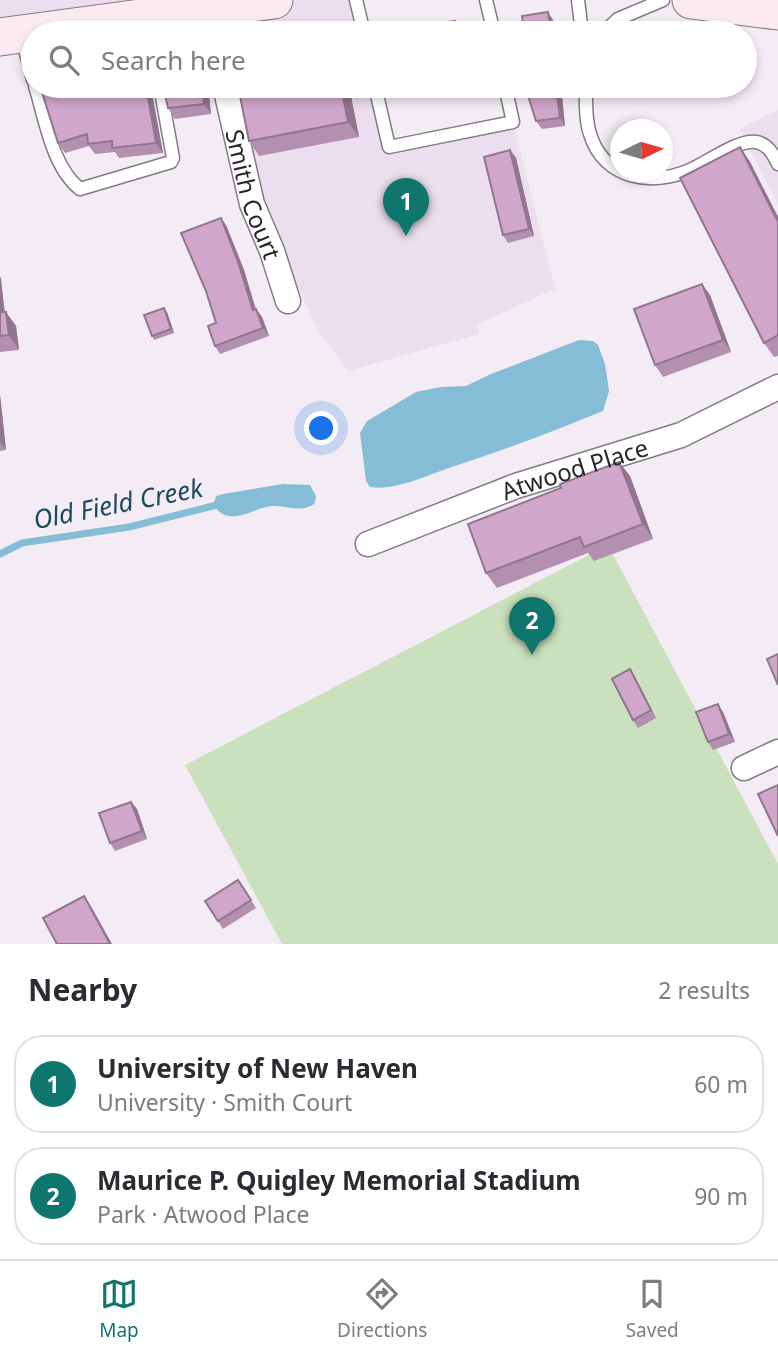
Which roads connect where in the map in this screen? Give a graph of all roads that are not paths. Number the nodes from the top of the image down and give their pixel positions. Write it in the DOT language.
graph roads {
  1 [pos="274,0"];
  2 [pos="356,0"];
  3 [pos="486,0"];
  4 [pos="579,0"];
  5 [pos="663,0"];
  6 [pos="691,0"];
  7 [pos="778,11"];
  8 [pos="211,20"];
  9 [pos="360,21"];
  10 [pos="491,21"];
  11 [pos="581,21"];
  12 [pos="616,21"];
  13 [pos="10,36"];
  14 [pos="21,57"];
  15 [pos="39,98"];
  16 [pos="162,98"];
  17 [pos="228,98"];
  18 [pos="378,98"];
  19 [pos="508,98"];
  20 [pos="586,98"];
  21 [pos="778,162"];
  22 [pos="288,301"];
  23 [pos="778,387"];
  24 [pos="368,544"];
  25 [pos="778,752"];
  26 [pos="744,768"];
  1 -- 8 [label="main road"];
  2 -- 9 [label="lane"];
  3 -- 10 [label="lane"];
  4 -- 11 [label="lane"];
  5 -- 12 [label="lane"];
  6 -- 7 [label="main road"];
  13 -- 14 [label="lane"];
  15 -- 16 [label="lane"];
  17 -- 22 [label="street, Smith Court"];
  18 -- 19 [label="lane"];
  20 -- 21 [label="lane"];
  23 -- 24 [label="street, Atwood Place"];
  25 -- 26 [label="street"];
}
